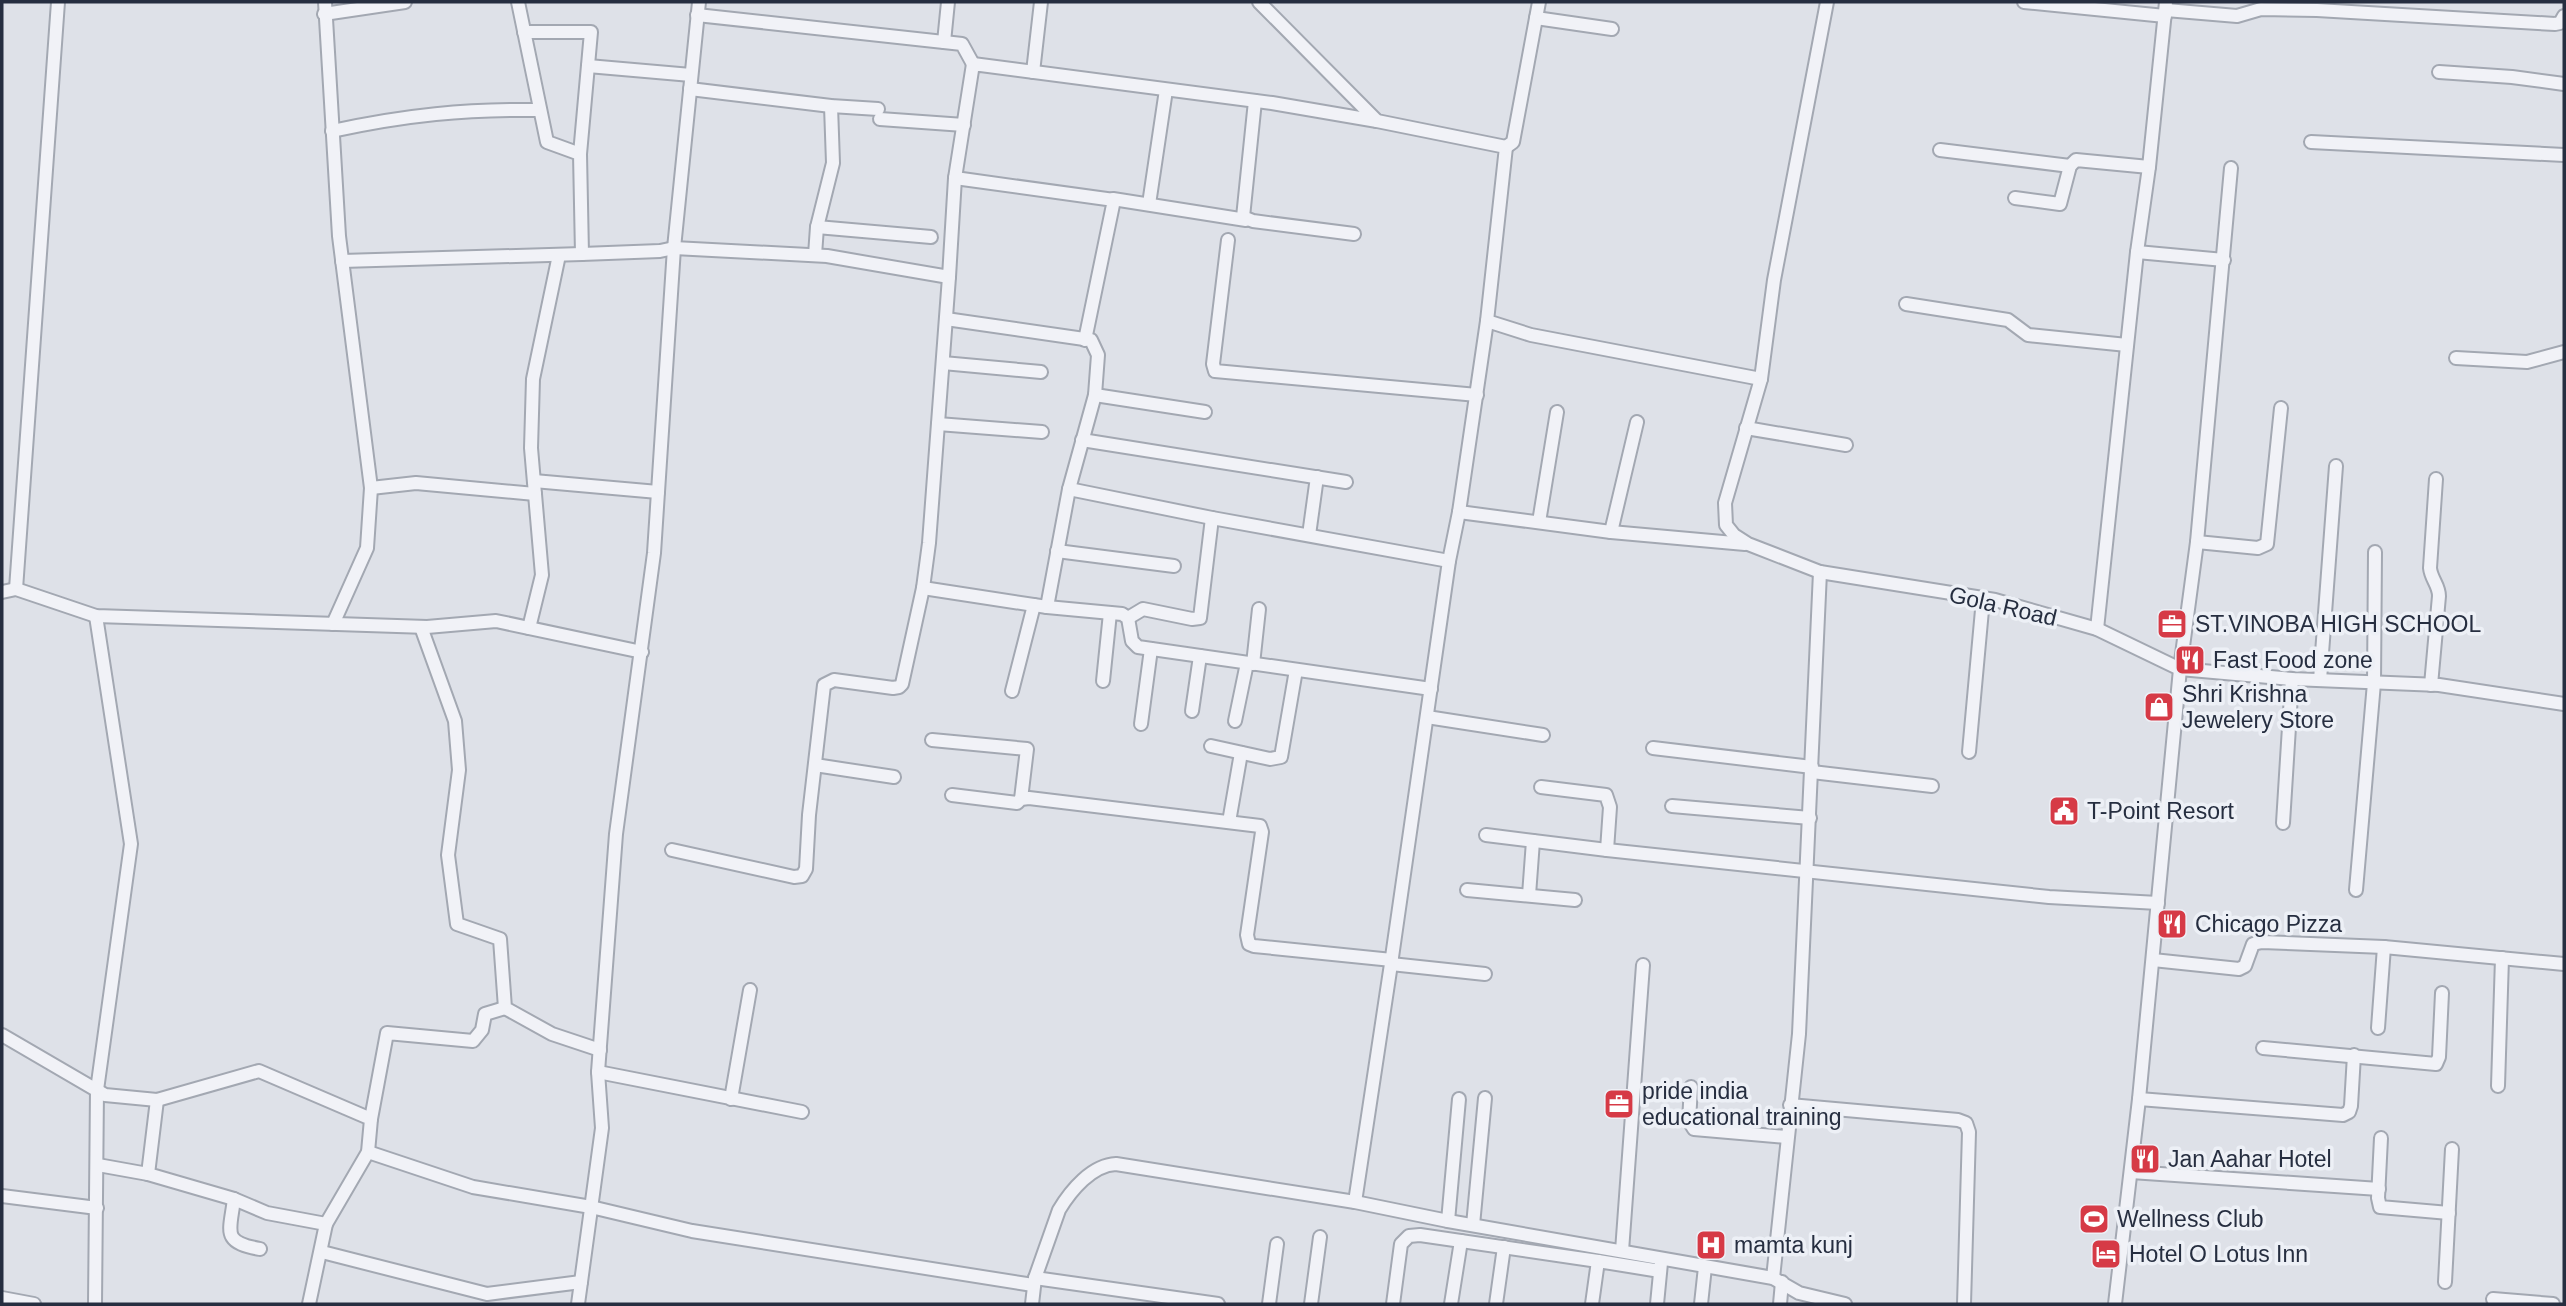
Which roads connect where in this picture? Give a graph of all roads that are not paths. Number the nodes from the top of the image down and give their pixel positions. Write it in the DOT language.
graph roads {
  1 [pos="58,2"];
  2 [pos="405,2"];
  3 [pos="518,2"];
  4 [pos="948,2"];
  5 [pos="1041,2"];
  6 [pos="1258,2"];
  7 [pos="1538,2"];
  8 [pos="1827,2"];
  9 [pos="2024,2"];
  10 [pos="325,8"];
  11 [pos="698,8"];
  12 [pos="2166,9"];
  13 [pos="2564,16"];
  14 [pos="1536,19"];
  15 [pos="1612,29"];
  16 [pos="524,32"];
  17 [pos="944,43"];
  18 [pos="974,64"];
  19 [pos="588,65"];
  20 [pos="1033,72"];
  21 [pos="2439,72"];
  22 [pos="691,75"];
  23 [pos="2564,84"];
  24 [pos="690,89"];
  25 [pos="1166,90"];
  26 [pos="1255,101"];
  27 [pos="831,106"];
  28 [pos="540,110"];
  29 [pos="1377,121"];
  30 [pos="964,125"];
  31 [pos="332,131"];
  32 [pos="2311,142"];
  33 [pos="1506,147"];
  34 [pos="1940,150"];
  35 [pos="580,154"];
  36 [pos="2564,155"];
  37 [pos="2070,166"];
  38 [pos="2149,167"];
  39 [pos="2231,168"];
  40 [pos="955,178"];
  41 [pos="2015,198"];
  42 [pos="1113,199"];
  43 [pos="1149,204"];
  44 [pos="1246,220"];
  45 [pos="817,226"];
  46 [pos="1354,234"];
  47 [pos="931,237"];
  48 [pos="1228,240"];
  49 [pos="674,248"];
  50 [pos="2137,252"];
  51 [pos="582,254"];
  52 [pos="559,255"];
  53 [pos="815,255"];
  54 [pos="2224,260"];
  55 [pos="342,261"];
  56 [pos="949,277"];
  57 [pos="1906,304"];
  58 [pos="946,319"];
  59 [pos="1487,321"];
  60 [pos="1085,340"];
  61 [pos="2127,345"];
  62 [pos="2564,352"];
  63 [pos="2456,358"];
  64 [pos="943,363"];
  65 [pos="1041,372"];
  66 [pos="1761,379"];
  67 [pos="1095,395"];
  68 [pos="1477,395"];
  69 [pos="2281,408"];
  70 [pos="1205,412"];
  71 [pos="1558,412"];
  72 [pos="1637,422"];
  73 [pos="938,424"];
  74 [pos="1745,428"];
  75 [pos="1042,432"];
  76 [pos="1082,440"];
  77 [pos="1846,445"];
  78 [pos="2336,466"];
  79 [pos="1317,477"];
  80 [pos="2436,479"];
  81 [pos="1346,482"];
  82 [pos="534,487"];
  83 [pos="372,488"];
  84 [pos="1069,489"];
  85 [pos="658,492"];
  86 [pos="1459,512"];
  87 [pos="1212,518"];
  88 [pos="1539,522"];
  89 [pos="1611,532"];
  90 [pos="1309,535"];
  91 [pos="2197,542"];
  92 [pos="1748,544"];
  93 [pos="1057,551"];
  94 [pos="2375,551"];
  95 [pos="1449,561"];
  96 [pos="1174,566"];
  97 [pos="1820,572"];
  98 [pos="923,588"];
  99 [pos="16,589"];
  100 [pos="2,592"];
  101 [pos="1983,598"];
  102 [pos="1034,605"];
  103 [pos="1047,607"];
  104 [pos="1259,609"];
  105 [pos="1110,613"];
  106 [pos="96,616"];
  107 [pos="1128,618"];
  108 [pos="333,624"];
  109 [pos="421,627"];
  110 [pos="529,628"];
  111 [pos="2097,629"];
  112 [pos="1151,649"];
  113 [pos="642,652"];
  114 [pos="1200,656"];
  115 [pos="1250,663"];
  116 [pos="2180,669"];
  117 [pos="1296,670"];
  118 [pos="2292,679"];
  119 [pos="2320,680"];
  120 [pos="1103,681"];
  121 [pos="2374,683"];
  122 [pos="2431,685"];
  123 [pos="1431,689"];
  124 [pos="1012,691"];
  125 [pos="2564,704"];
  126 [pos="1192,711"];
  127 [pos="1427,717"];
  128 [pos="1235,721"];
  129 [pos="1141,724"];
  130 [pos="1543,735"];
  131 [pos="932,740"];
  132 [pos="1212,746"];
  133 [pos="1653,748"];
  134 [pos="1969,752"];
  135 [pos="1241,753"];
  136 [pos="815,765"];
  137 [pos="1812,769"];
  138 [pos="894,777"];
  139 [pos="1541,786"];
  140 [pos="1932,786"];
  141 [pos="952,795"];
  142 [pos="1021,799"];
  143 [pos="1672,806"];
  144 [pos="1810,818"];
  145 [pos="1229,822"];
  146 [pos="2283,823"];
  147 [pos="1486,835"];
  148 [pos="1534,841"];
  149 [pos="672,850"];
  150 [pos="1607,850"];
  151 [pos="1807,871"];
  152 [pos="1467,890"];
  153 [pos="2356,890"];
  154 [pos="1529,895"];
  155 [pos="1576,900"];
  156 [pos="2158,903"];
  157 [pos="2384,947"];
  158 [pos="2502,958"];
  159 [pos="2153,960"];
  160 [pos="1392,962"];
  161 [pos="2564,964"];
  162 [pos="1643,965"];
  163 [pos="1485,974"];
  164 [pos="750,990"];
  165 [pos="2442,992"];
  166 [pos="505,1008"];
  167 [pos="2378,1028"];
  168 [pos="5,1037"];
  169 [pos="2263,1048"];
  170 [pos="600,1050"];
  171 [pos="2,1051"];
  172 [pos="2354,1055"];
  173 [pos="598,1072"];
  174 [pos="2498,1086"];
  175 [pos="1691,1087"];
  176 [pos="97,1090"];
  177 [pos="1485,1098"];
  178 [pos="731,1099"];
  179 [pos="1459,1099"];
  180 [pos="2139,1099"];
  181 [pos="157,1100"];
  182 [pos="1790,1105"];
  183 [pos="802,1112"];
  184 [pos="371,1119"];
  185 [pos="1786,1137"];
  186 [pos="2381,1138"];
  187 [pos="2452,1149"];
  188 [pos="368,1152"];
  189 [pos="98,1165"];
  190 [pos="2131,1172"];
  191 [pos="148,1174"];
  192 [pos="2379,1189"];
  193 [pos="2,1196"];
  194 [pos="234,1199"];
  195 [pos="1355,1202"];
  196 [pos="97,1208"];
  197 [pos="591,1208"];
  198 [pos="2449,1213"];
  199 [pos="1448,1221"];
  200 [pos="326,1224"];
  201 [pos="1473,1226"];
  202 [pos="1320,1237"];
  203 [pos="1461,1241"];
  204 [pos="1277,1244"];
  205 [pos="1504,1247"];
  206 [pos="260,1249"];
  207 [pos="1622,1251"];
  208 [pos="322,1252"];
  209 [pos="1598,1261"];
  210 [pos="1661,1265"];
  211 [pos="1704,1268"];
  212 [pos="1777,1280"];
  213 [pos="581,1282"];
  214 [pos="1034,1282"];
  215 [pos="2445,1282"];
  216 [pos="2,1298"];
  217 [pos="2493,1299"];
  218 [pos="34,1304"];
  219 [pos="95,1304"];
  220 [pos="309,1304"];
  221 [pos="578,1304"];
  222 [pos="1032,1304"];
  223 [pos="1217,1304"];
  224 [pos="1269,1304"];
  225 [pos="1311,1304"];
  226 [pos="1394,1304"];
  227 [pos="1451,1304"];
  228 [pos="1496,1304"];
  229 [pos="1592,1304"];
  230 [pos="1657,1304"];
  231 [pos="1701,1304"];
  232 [pos="1780,1304"];
  233 [pos="1845,1304"];
  234 [pos="1964,1304"];
  235 [pos="2115,1304"];
  236 [pos="2553,1304"];
  1 -- 99 [label="street"];
  2 -- 10 [label="street"];
  3 -- 16 [label="street"];
  4 -- 17 [label="street"];
  5 -- 20 [label="street"];
  6 -- 29 [label="street"];
  7 -- 14 [label="street"];
  8 -- 66 [label="street, Gola Road"];
  9 -- 12 [label="street"];
  10 -- 31 [label="street"];
  11 -- 17 [label="street"];
  11 -- 22 [label="street"];
  12 -- 13 [label="street"];
  12 -- 38 [label="street"];
  14 -- 15 [label="street"];
  14 -- 33 [label="street"];
  16 -- 19 [label="street"];
  16 -- 28 [label="street"];
  17 -- 18 [label="street"];
  18 -- 20 [label="street"];
  18 -- 30 [label="street"];
  19 -- 22 [label="street"];
  19 -- 35 [label="street"];
  20 -- 25 [label="street"];
  21 -- 23 [label="street"];
  22 -- 24 [label="street"];
  24 -- 27 [label="street"];
  24 -- 49 [label="street"];
  25 -- 26 [label="street"];
  25 -- 43 [label="street"];
  26 -- 29 [label="street"];
  26 -- 44 [label="street"];
  27 -- 30 [label="street"];
  27 -- 45 [label="street"];
  28 -- 31 [label="street"];
  28 -- 35 [label="street"];
  29 -- 33 [label="street"];
  30 -- 40 [label="street"];
  31 -- 55 [label="street"];
  32 -- 36 [label="street"];
  33 -- 59 [label="street"];
  34 -- 37 [label="street"];
  35 -- 51 [label="street"];
  37 -- 38 [label="street"];
  37 -- 41 [label="street"];
  38 -- 50 [label="street"];
  39 -- 54 [label="street"];
  40 -- 42 [label="street"];
  40 -- 56 [label="street"];
  42 -- 43 [label="street"];
  42 -- 60 [label="street"];
  43 -- 44 [label="street"];
  44 -- 46 [label="street"];
  45 -- 47 [label="street"];
  45 -- 53 [label="street"];
  48 -- 68 [label="street"];
  49 -- 51 [label="street"];
  49 -- 53 [label="street"];
  49 -- 85 [label="street"];
  50 -- 54 [label="street"];
  50 -- 61 [label="street"];
  51 -- 52 [label="street"];
  52 -- 55 [label="street"];
  52 -- 82 [label="street"];
  53 -- 56 [label="street"];
  54 -- 91 [label="street"];
  55 -- 83 [label="street"];
  56 -- 58 [label="street"];
  57 -- 61 [label="street"];
  58 -- 60 [label="street"];
  58 -- 64 [label="street"];
  59 -- 66 [label="street"];
  59 -- 68 [label="street"];
  60 -- 67 [label="street"];
  61 -- 111 [label="street"];
  62 -- 63 [label="street"];
  64 -- 65 [label="street"];
  64 -- 73 [label="street"];
  66 -- 74 [label="street, Gola Road"];
  67 -- 70 [label="street"];
  67 -- 76 [label="street"];
  68 -- 86 [label="street"];
  69 -- 91 [label="street"];
  71 -- 88 [label="street"];
  72 -- 89 [label="street"];
  73 -- 75 [label="street"];
  73 -- 98 [label="street"];
  74 -- 77 [label="street"];
  74 -- 92 [label="street, Gola Road"];
  76 -- 79 [label="street"];
  76 -- 84 [label="street"];
  78 -- 119 [label="street"];
  79 -- 81 [label="street"];
  79 -- 90 [label="street"];
  80 -- 122 [label="street"];
  82 -- 83 [label="street"];
  82 -- 85 [label="street"];
  82 -- 110 [label="street"];
  83 -- 108 [label="street"];
  84 -- 87 [label="street"];
  84 -- 93 [label="street"];
  85 -- 113 [label="street"];
  86 -- 88 [label="street"];
  86 -- 95 [label="street"];
  87 -- 90 [label="street"];
  87 -- 107 [label="street"];
  88 -- 89 [label="street"];
  89 -- 92 [label="street"];
  90 -- 95 [label="street"];
  91 -- 116 [label="street"];
  92 -- 97 [label="street, Gola Road"];
  93 -- 96 [label="street"];
  93 -- 103 [label="street"];
  94 -- 121 [label="street"];
  95 -- 123 [label="street"];
  97 -- 101 [label="street, Gola Road"];
  97 -- 137 [label="street"];
  98 -- 102 [label="street"];
  98 -- 136 [label="street"];
  99 -- 100 [label="street"];
  99 -- 106 [label="street"];
  101 -- 111 [label="street, Gola Road"];
  101 -- 134 [label="street"];
  102 -- 103 [label="street"];
  102 -- 124 [label="street"];
  103 -- 105 [label="street"];
  104 -- 115 [label="street"];
  105 -- 107 [label="street"];
  105 -- 120 [label="street"];
  106 -- 108 [label="street"];
  106 -- 176 [label="street"];
  107 -- 112 [label="street"];
  108 -- 109 [label="street"];
  109 -- 110 [label="street"];
  109 -- 166 [label="street"];
  110 -- 113 [label="street"];
  111 -- 116 [label="street, Gola Road"];
  112 -- 114 [label="street"];
  112 -- 129 [label="street"];
  113 -- 170 [label="street"];
  114 -- 115 [label="street"];
  114 -- 126 [label="street"];
  115 -- 117 [label="street"];
  115 -- 128 [label="street"];
  116 -- 118 [label="street"];
  116 -- 156 [label="street"];
  117 -- 123 [label="street"];
  117 -- 135 [label="street"];
  118 -- 119 [label="street"];
  118 -- 146 [label="street"];
  119 -- 121 [label="street"];
  121 -- 122 [label="street"];
  121 -- 153 [label="street"];
  122 -- 125 [label="street"];
  123 -- 127 [label="street"];
  127 -- 130 [label="street"];
  127 -- 160 [label="street"];
  131 -- 142 [label="street"];
  132 -- 135 [label="street"];
  133 -- 137 [label="street"];
  135 -- 145 [label="street"];
  136 -- 138 [label="street"];
  136 -- 149 [label="street"];
  137 -- 140 [label="street"];
  137 -- 144 [label="street"];
  139 -- 150 [label="street"];
  141 -- 142 [label="street"];
  142 -- 145 [label="street"];
  143 -- 144 [label="street"];
  144 -- 151 [label="street"];
  145 -- 160 [label="street"];
  147 -- 148 [label="street"];
  148 -- 150 [label="street"];
  148 -- 154 [label="street"];
  150 -- 151 [label="street"];
  151 -- 156 [label="street"];
  151 -- 182 [label="street"];
  152 -- 154 [label="street"];
  154 -- 155 [label="street"];
  156 -- 159 [label="street"];
  157 -- 158 [label="street"];
  157 -- 159 [label="street"];
  157 -- 167 [label="street"];
  158 -- 161 [label="street"];
  158 -- 174 [label="street"];
  159 -- 180 [label="street"];
  160 -- 163 [label="street"];
  160 -- 195 [label="street"];
  162 -- 207 [label="street"];
  164 -- 178 [label="street"];
  165 -- 172 [label="street"];
  166 -- 170 [label="street"];
  166 -- 184 [label="street"];
  168 -- 171 [label="street"];
  168 -- 176 [label="street"];
  169 -- 172 [label="street"];
  170 -- 173 [label="street"];
  172 -- 180 [label="street"];
  173 -- 178 [label="street"];
  173 -- 197 [label="street"];
  175 -- 185 [label="street"];
  176 -- 181 [label="street"];
  176 -- 189 [label="street"];
  177 -- 201 [label="street"];
  178 -- 183 [label="street"];
  179 -- 199 [label="street"];
  180 -- 190 [label="street"];
  181 -- 184 [label="street"];
  181 -- 191 [label="street"];
  182 -- 185 [label="street"];
  182 -- 234 [label="street"];
  184 -- 188 [label="street"];
  185 -- 212 [label="street"];
  186 -- 192 [label="street"];
  187 -- 198 [label="street"];
  188 -- 197 [label="street"];
  188 -- 200 [label="street"];
  189 -- 191 [label="street"];
  189 -- 196 [label="street"];
  190 -- 192 [label="street"];
  190 -- 235 [label="street"];
  191 -- 194 [label="street"];
  192 -- 198 [label="street"];
  193 -- 196 [label="street"];
  194 -- 200 [label="street"];
  194 -- 206 [label="street"];
  195 -- 199 [label="street"];
  195 -- 214 [label="street"];
  196 -- 219 [label="street"];
  197 -- 213 [label="street"];
  197 -- 214 [label="street"];
  198 -- 215 [label="street"];
  199 -- 201 [label="street"];
  200 -- 208 [label="street"];
  201 -- 207 [label="street"];
  202 -- 225 [label="street"];
  203 -- 205 [label="street"];
  203 -- 226 [label="street"];
  203 -- 227 [label="street"];
  204 -- 224 [label="street"];
  205 -- 209 [label="street"];
  205 -- 228 [label="street"];
  207 -- 210 [label="street"];
  208 -- 213 [label="street"];
  208 -- 220 [label="street"];
  209 -- 210 [label="street"];
  209 -- 229 [label="street"];
  210 -- 211 [label="street"];
  210 -- 230 [label="street"];
  211 -- 212 [label="street"];
  211 -- 231 [label="street"];
  212 -- 232 [label="street"];
  212 -- 233 [label="street"];
  213 -- 221 [label="street"];
  214 -- 222 [label="street"];
  214 -- 223 [label="street"];
  216 -- 218 [label="street"];
  217 -- 236 [label="street"];
}
